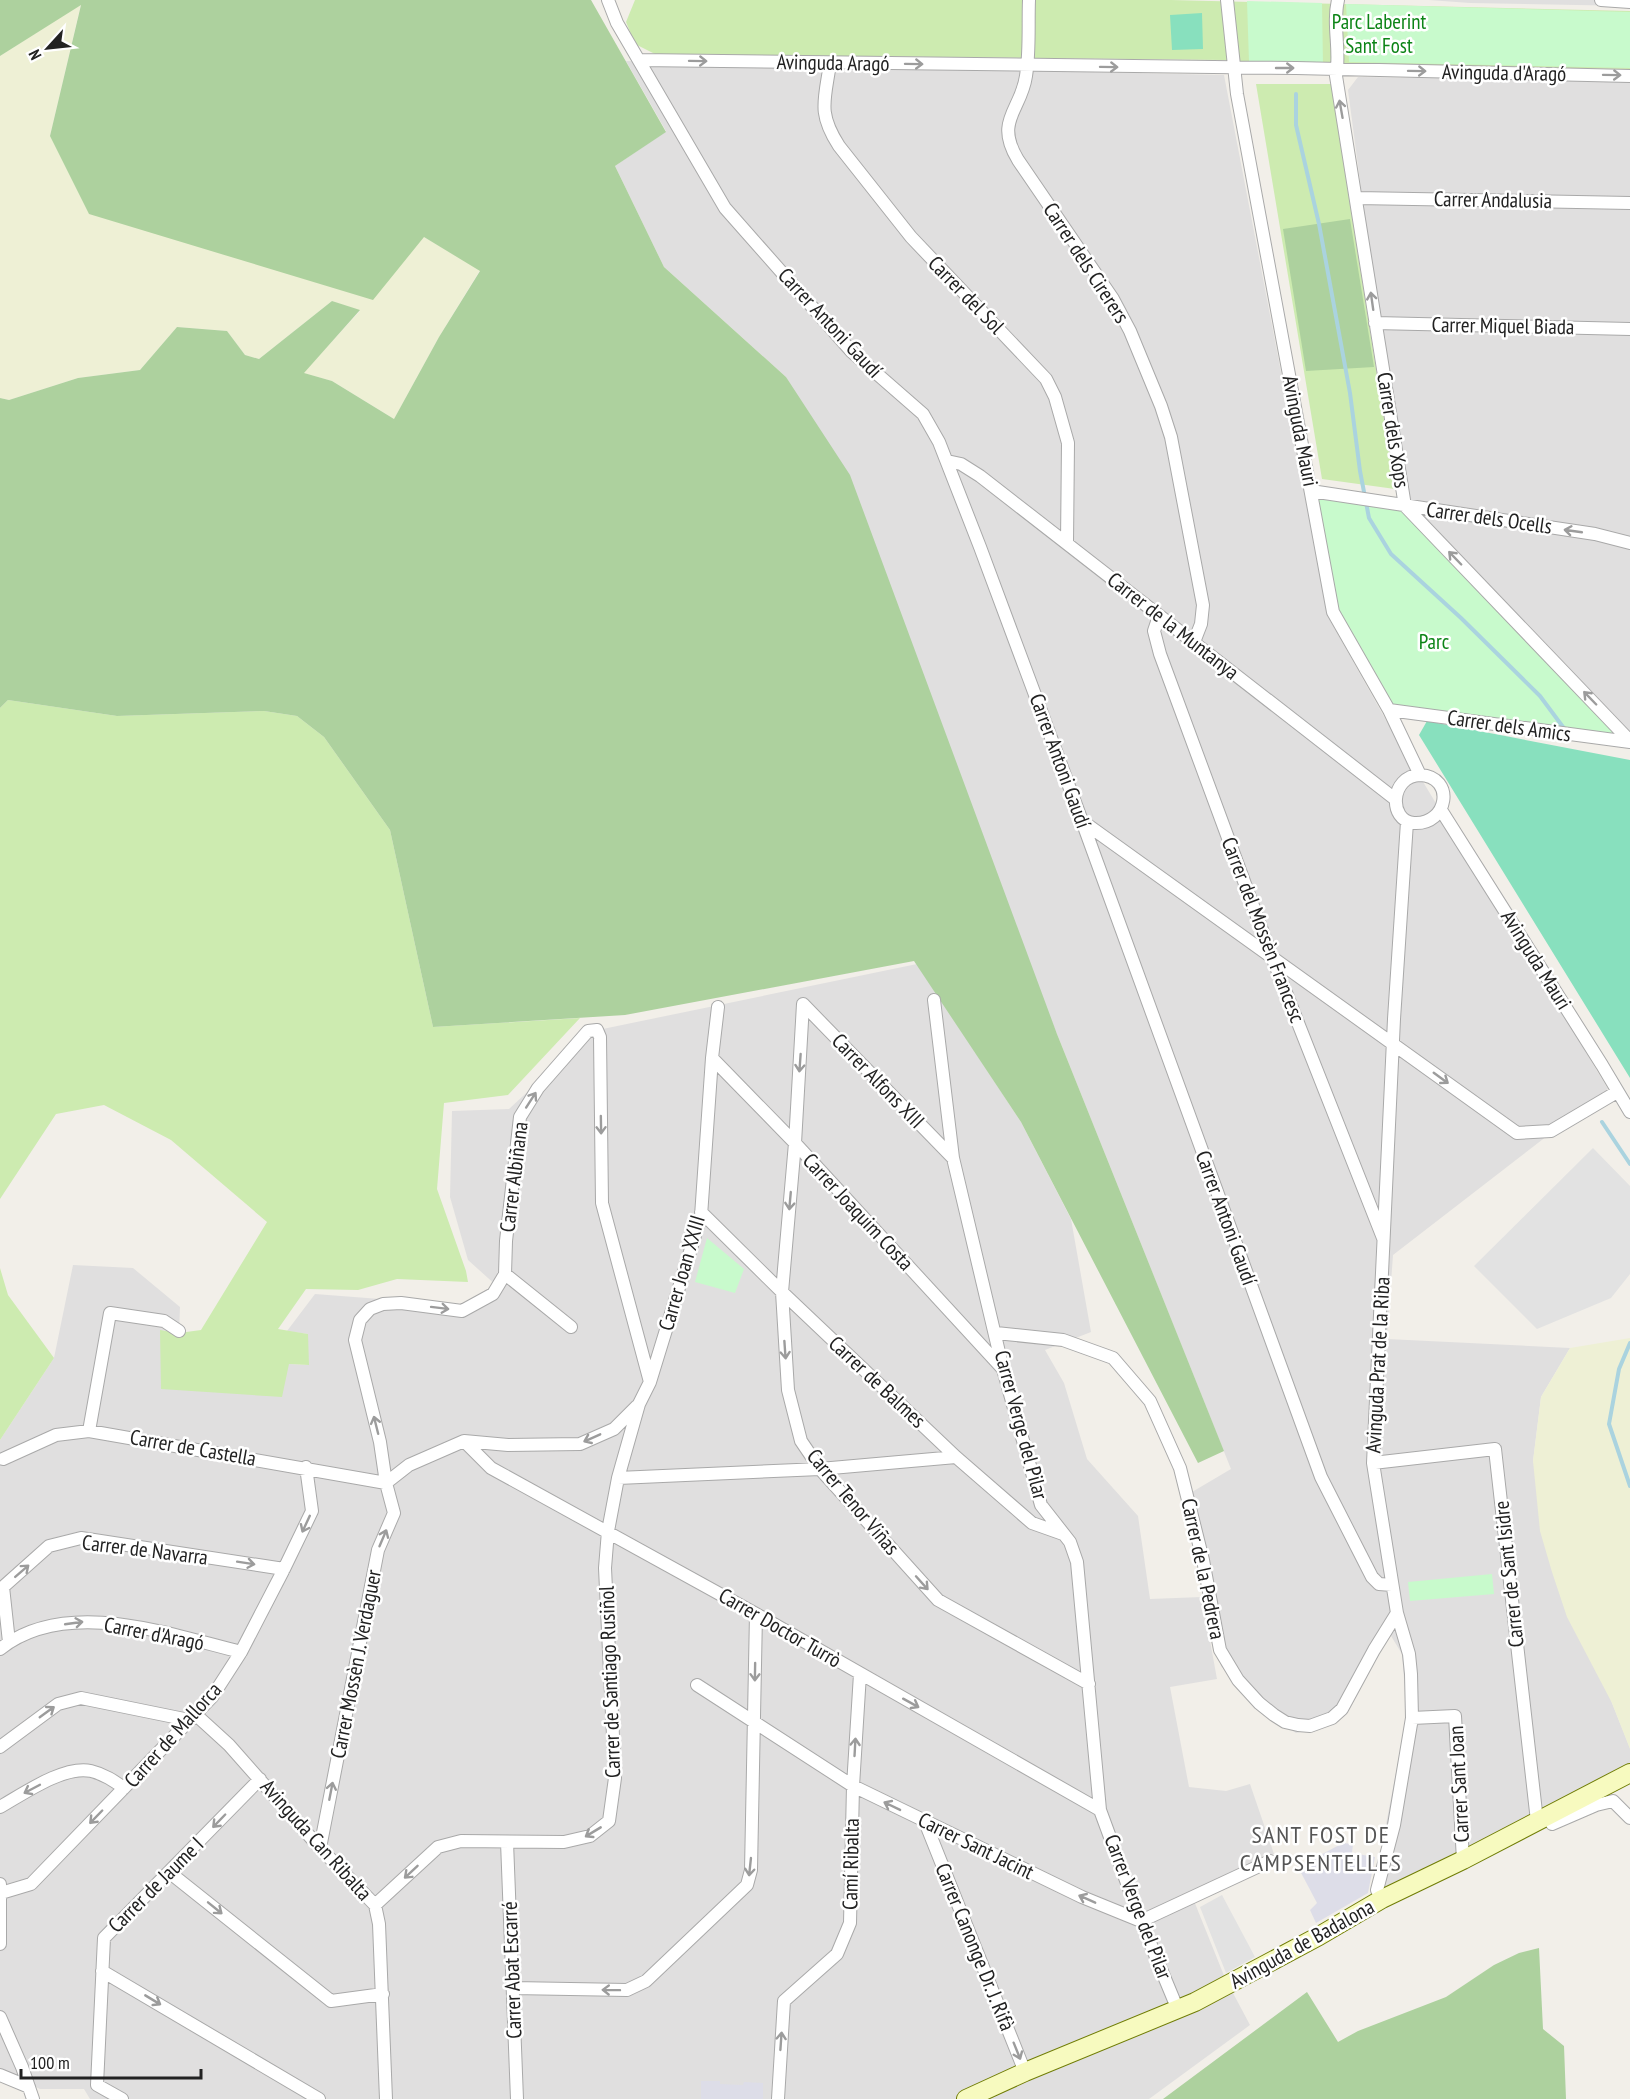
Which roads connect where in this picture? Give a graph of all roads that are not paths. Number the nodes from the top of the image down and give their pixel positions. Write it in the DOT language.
graph roads {
  1 [pos="608,0"];
  2 [pos="1029,0"];
  3 [pos="1227,0"];
  4 [pos="1338,0"];
  5 [pos="1604,0"];
  6 [pos="1630,2"];
  7 [pos="639,60"];
  8 [pos="830,63"];
  9 [pos="1027,66"];
  10 [pos="1233,68"];
  11 [pos="1337,70"];
  12 [pos="1630,75"];
  13 [pos="1356,198"];
  14 [pos="1630,203"];
  15 [pos="1375,323"];
  16 [pos="1630,329"];
  17 [pos="947,461"];
  18 [pos="1311,491"];
  19 [pos="1405,506"];
  20 [pos="1067,543"];
  21 [pos="1630,543"];
  22 [pos="1159,616"];
  23 [pos="1194,642"];
  24 [pos="1389,710"];
  25 [pos="1630,742"];
  26 [pos="1420,775"];
  27 [pos="1395,799"];
  28 [pos="1441,810"];
  29 [pos="1082,821"];
  30 [pos="1407,822"];
  31 [pos="1272,957"];
  32 [pos="934,1000"];
  33 [pos="803,1004"];
  34 [pos="717,1007"];
  35 [pos="1393,1044"];
  36 [pos="712,1058"];
  37 [pos="1617,1092"];
  38 [pos="1630,1112"];
  39 [pos="795,1143"];
  40 [pos="953,1158"];
  41 [pos="701,1212"];
  42 [pos="1385,1242"];
  43 [pos="505,1274"];
  44 [pos="782,1292"];
  45 [pos="571,1327"];
  46 [pos="179,1331"];
  47 [pos="996,1333"];
  48 [pos="1003,1369"];
  49 [pos="650,1382"];
  50 [pos="639,1404"];
  51 [pos="89,1431"];
  52 [pos="464,1441"];
  53 [pos="956,1456"];
  54 [pos="3,1459"];
  55 [pos="1373,1462"];
  56 [pos="306,1467"];
  57 [pos="820,1469"];
  58 [pos="618,1478"];
  59 [pos="386,1483"];
  60 [pos="608,1532"];
  61 [pos="1064,1534"];
  62 [pos="284,1569"];
  63 [pos="1392,1585"];
  64 [pos="1397,1613"];
  65 [pos="756,1614"];
  66 [pos="4,1645"];
  67 [pos="241,1652"];
  68 [pos="860,1674"];
  69 [pos="1089,1684"];
  70 [pos="697,1685"];
  71 [pos="192,1717"];
  72 [pos="1412,1718"];
  73 [pos="754,1724"];
  74 [pos="0,1747"];
  75 [pos="1630,1773"];
  76 [pos="260,1779"];
  77 [pos="853,1786"];
  78 [pos="124,1788"];
  79 [pos="0,1807"];
  80 [pos="1100,1810"];
  81 [pos="1542,1818"];
  82 [pos="1630,1818"];
  83 [pos="925,1822"];
  84 [pos="507,1842"];
  85 [pos="320,1848"];
  86 [pos="1463,1860"];
  87 [pos="1270,1861"];
  88 [pos="169,1872"];
  89 [pos="0,1884"];
  90 [pos="1,1893"];
  91 [pos="1383,1899"];
  92 [pos="375,1905"];
  93 [pos="1141,1921"];
  94 [pos="0,1944"];
  95 [pos="102,1971"];
  96 [pos="513,1988"];
  97 [pos="383,1994"];
  98 [pos="1178,2010"];
  99 [pos="0,2017"];
  100 [pos="1025,2072"];
  101 [pos="0,2075"];
  102 [pos="31,2093"];
  103 [pos="122,2099"];
  104 [pos="319,2099"];
  105 [pos="386,2099"];
  106 [pos="517,2099"];
  107 [pos="778,2099"];
  108 [pos="966,2099"];
  1 -- 7 [label="street, Carrer Antoni Gaudí"];
  2 -- 9 [label="street"];
  3 -- 10 [label="street, Avinguda Mauri"];
  4 -- 11 [label="street, Carrer dels Xops"];
  5 -- 6 [label="street"];
  7 -- 8 [label="street, Avinguda Aragó, one-way"];
  7 -- 17 [label="street, Carrer Antoni Gaudí"];
  8 -- 9 [label="street, Avinguda Aragó, one-way"];
  8 -- 20 [label="street, Carrer del Sol"];
  9 -- 10 [label="street, Avinguda Aragó, one-way"];
  9 -- 23 [label="street, Carrer dels Cirerers"];
  10 -- 11 [label="street, Avinguda d'Aragó, one-way"];
  10 -- 18 [label="street, Avinguda Mauri"];
  11 -- 12 [label="street, Avinguda d'Aragó, one-way"];
  13 -- 11 [label="street, Carrer dels Xops, one-way"];
  13 -- 14 [label="street, Carrer Andalusia"];
  15 -- 13 [label="street, Carrer dels Xops, one-way"];
  15 -- 16 [label="street, Carrer Miquel Biada"];
  15 -- 19 [label="street, Carrer dels Xops"];
  17 -- 20 [label="street, Carrer de la Muntanya"];
  17 -- 29 [label="street, Carrer Antoni Gaudí"];
  18 -- 19 [label="street, Carrer dels Ocells"];
  18 -- 24 [label="street, Avinguda Mauri"];
  21 -- 19 [label="street, Carrer dels Ocells, one-way"];
  25 -- 19 [label="street, Carrer dels Xops, one-way"];
  20 -- 22 [label="street, Carrer de la Muntanya"];
  22 -- 23 [label="street, Carrer de la Muntanya"];
  22 -- 31 [label="street, Carrer del Mossèn Francesc"];
  23 -- 27 [label="street, Carrer de la Muntanya"];
  24 -- 25 [label="street, Carrer dels Amics"];
  24 -- 26 [label="street, Avinguda Mauri"];
  26 -- 27 [label="street"];
  26 -- 28 [label="street"];
  27 -- 30 [label="street"];
  28 -- 30 [label="street"];
  28 -- 37 [label="street, Avinguda Mauri"];
  29 -- 31 [label="street"];
  29 -- 63 [label="street, Carrer Antoni Gaudí"];
  30 -- 35 [label="street, Avinguda Prat de la Riba"];
  31 -- 35 [label="street"];
  31 -- 42 [label="street, Carrer del Mossèn Francesc"];
  32 -- 40 [label="street, Carrer Verge del Pilar"];
  33 -- 39 [label="street, Carrer Tenor Viñas, one-way"];
  33 -- 40 [label="street, Carrer Alfons XIII"];
  34 -- 36 [label="street, Carrer Joan XXIII"];
  35 -- 37 [label="street, one-way"];
  35 -- 42 [label="street, Avinguda Prat de la Riba"];
  36 -- 39 [label="street, Carrer Joaquim Costa"];
  36 -- 41 [label="street, Carrer Joan XXIII"];
  37 -- 38 [label="street, Avinguda Mauri"];
  39 -- 44 [label="street, Carrer Tenor Viñas, one-way"];
  39 -- 48 [label="street, Carrer Joaquim Costa"];
  40 -- 47 [label="street, Carrer Verge del Pilar"];
  41 -- 44 [label="street, Carrer de Balmes"];
  41 -- 49 [label="street, Carrer Joan XXIII"];
  42 -- 55 [label="street, Avinguda Prat de la Riba"];
  43 -- 45 [label="street"];
  43 -- 49 [label="street, Carrer Albiñana, one-way"];
  59 -- 43 [label="street, one-way"];
  44 -- 53 [label="street, Carrer de Balmes"];
  44 -- 57 [label="street, Carrer Tenor Viñas, one-way"];
  46 -- 51 [label="street"];
  47 -- 48 [label="street, Carrer Verge del Pilar"];
  47 -- 64 [label="street, Carrer de la Pedrera"];
  48 -- 61 [label="street, Carrer Verge del Pilar"];
  49 -- 50 [label="street, Carrer Joan XXIII"];
  50 -- 52 [label="street, one-way"];
  50 -- 58 [label="street, Carrer Joan XXIII"];
  51 -- 54 [label="street, Carrer de Castella"];
  51 -- 56 [label="street, Carrer de Castella"];
  52 -- 59 [label="street"];
  52 -- 60 [label="street, Carrer Doctor Turrò"];
  53 -- 57 [label="street"];
  53 -- 61 [label="street, Carrer de Balmes"];
  55 -- 63 [label="street, Avinguda Prat de la Riba"];
  55 -- 81 [label="street, Carrer de Sant Isidre"];
  56 -- 59 [label="street, Carrer de Castella"];
  56 -- 62 [label="street, Carrer de Mallorca, one-way"];
  57 -- 58 [label="street"];
  57 -- 69 [label="street, Carrer Tenor Viñas, one-way"];
  58 -- 60 [label="street, Carrer Joan XXIII"];
  85 -- 59 [label="street, Carrer Mossèn J. Verdaguer, one-way"];
  60 -- 65 [label="street, Carrer Doctor Turrò"];
  60 -- 84 [label="street, Carrer de Santiago Rusiñol, one-way"];
  61 -- 69 [label="street, Carrer Verge del Pilar"];
  66 -- 62 [label="street, Carrer de Navarra, one-way"];
  62 -- 67 [label="street, Carrer de Mallorca"];
  63 -- 64 [label="street, Avinguda Prat de la Riba"];
  64 -- 72 [label="street, Avinguda Prat de la Riba"];
  65 -- 68 [label="street, Carrer Doctor Turrò"];
  65 -- 73 [label="street, one-way"];
  66 -- 67 [label="street, Carrer d'Aragó, one-way"];
  67 -- 71 [label="street, Carrer de Mallorca"];
  77 -- 68 [label="street, Camí Ribalta, one-way"];
  68 -- 80 [label="street, Carrer Doctor Turrò, one-way"];
  69 -- 80 [label="street, Carrer Verge del Pilar"];
  70 -- 73 [label="street, Carrer Sant Jacint"];
  74 -- 71 [label="street, one-way"];
  71 -- 76 [label="street, Avinguda Can Ribalta"];
  71 -- 78 [label="street, Carrer de Mallorca"];
  72 -- 86 [label="street, Carrer Sant Joan"];
  72 -- 91 [label="street, Avinguda Prat de la Riba"];
  73 -- 77 [label="street, Carrer Sant Jacint"];
  73 -- 96 [label="street, one-way"];
  75 -- 81 [label="street, Avinguda de Badalona"];
  76 -- 85 [label="street, Avinguda Can Ribalta"];
  76 -- 88 [label="street, Carrer de Jaume I, one-way"];
  83 -- 77 [label="street, Carrer Sant Jacint, one-way"];
  107 -- 77 [label="street, Camí Ribalta, one-way"];
  78 -- 79 [label="street, one-way"];
  78 -- 90 [label="street, Carrer de Mallorca, one-way"];
  80 -- 93 [label="street, Carrer Verge del Pilar"];
  81 -- 82 [label="street"];
  81 -- 86 [label="street, Avinguda de Badalona"];
  93 -- 83 [label="street, Carrer Sant Jacint, one-way"];
  83 -- 100 [label="street, Carrer Canonge Dr. J. Rifà, one-way"];
  84 -- 92 [label="street, Carrer de Santiago Rusiñol, one-way"];
  84 -- 96 [label="street, Carrer Abat Escarré"];
  85 -- 92 [label="street, Avinguda Can Ribalta"];
  86 -- 91 [label="street, Avinguda de Badalona"];
  87 -- 93 [label="street"];
  88 -- 95 [label="street, Carrer de Jaume I"];
  88 -- 97 [label="street, one-way"];
  89 -- 90 [label="street"];
  90 -- 94 [label="street"];
  91 -- 98 [label="street, Avinguda de Badalona"];
  92 -- 97 [label="street, Avinguda Can Ribalta"];
  93 -- 98 [label="street, Carrer Verge del Pilar"];
  95 -- 103 [label="street, Carrer de Jaume I"];
  95 -- 104 [label="street, one-way"];
  96 -- 106 [label="street, Carrer Abat Escarré"];
  97 -- 105 [label="street, Avinguda Can Ribalta"];
  98 -- 100 [label="street, Avinguda de Badalona"];
  99 -- 102 [label="street"];
  100 -- 108 [label="street, Avinguda de Badalona"];
  101 -- 102 [label="street"];
}
